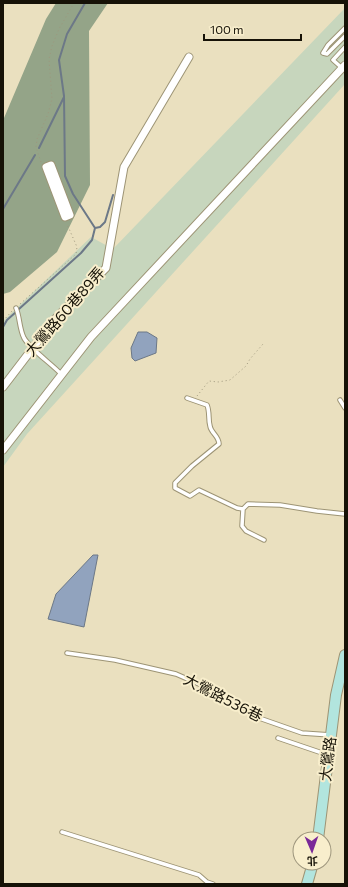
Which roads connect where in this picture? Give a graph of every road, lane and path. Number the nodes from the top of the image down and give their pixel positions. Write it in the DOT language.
graph roads {
  1 [pos="345,28"];
  2 [pos="345,36"];
  3 [pos="345,47"];
  4 [pos="189,57"];
  5 [pos="343,66"];
  6 [pos="46,167"];
  7 [pos="16,308"];
  8 [pos="263,344"];
  9 [pos="33,347"];
  10 [pos="62,374"];
  11 [pos="3,387"];
  12 [pos="187,398"];
  13 [pos="195,400"];
  14 [pos="340,400"];
  15 [pos="345,408"];
  16 [pos="3,450"];
  17 [pos="243,509"];
  18 [pos="345,514"];
  19 [pos="264,540"];
  20 [pos="67,653"];
  21 [pos="345,655"];
  22 [pos="332,735"];
  23 [pos="278,738"];
  24 [pos="329,755"];
  25 [pos="319,831"];
  26 [pos="62,832"];
  27 [pos="311,871"];
  28 [pos="212,884"];
  29 [pos="307,884"];
  1 -- 2 [label="lane"];
  3 -- 5 [label="lane"];
  4 -- 9 [label="street, 大鶯路60巷89弄"];
  5 -- 10 [label="street"];
  6 -- 6 [label="street"];
  7 -- 9 [label="lane"];
  8 -- 13 [label="path"];
  9 -- 10 [label="lane"];
  9 -- 11 [label="street, 大鶯路60巷89弄"];
  10 -- 16 [label="street"];
  12 -- 13 [label="lane"];
  13 -- 17 [label="lane"];
  14 -- 15 [label="lane"];
  17 -- 18 [label="lane"];
  17 -- 19 [label="lane"];
  20 -- 22 [label="lane, 大鶯路536巷"];
  21 -- 22 [label="street, 大鶯路"];
  22 -- 24 [label="street, 大鶯路"];
  23 -- 24 [label="lane"];
  24 -- 25 [label="street, 大鶯路"];
  26 -- 28 [label="lane"];
  27 -- 29 [label="street"];
}
